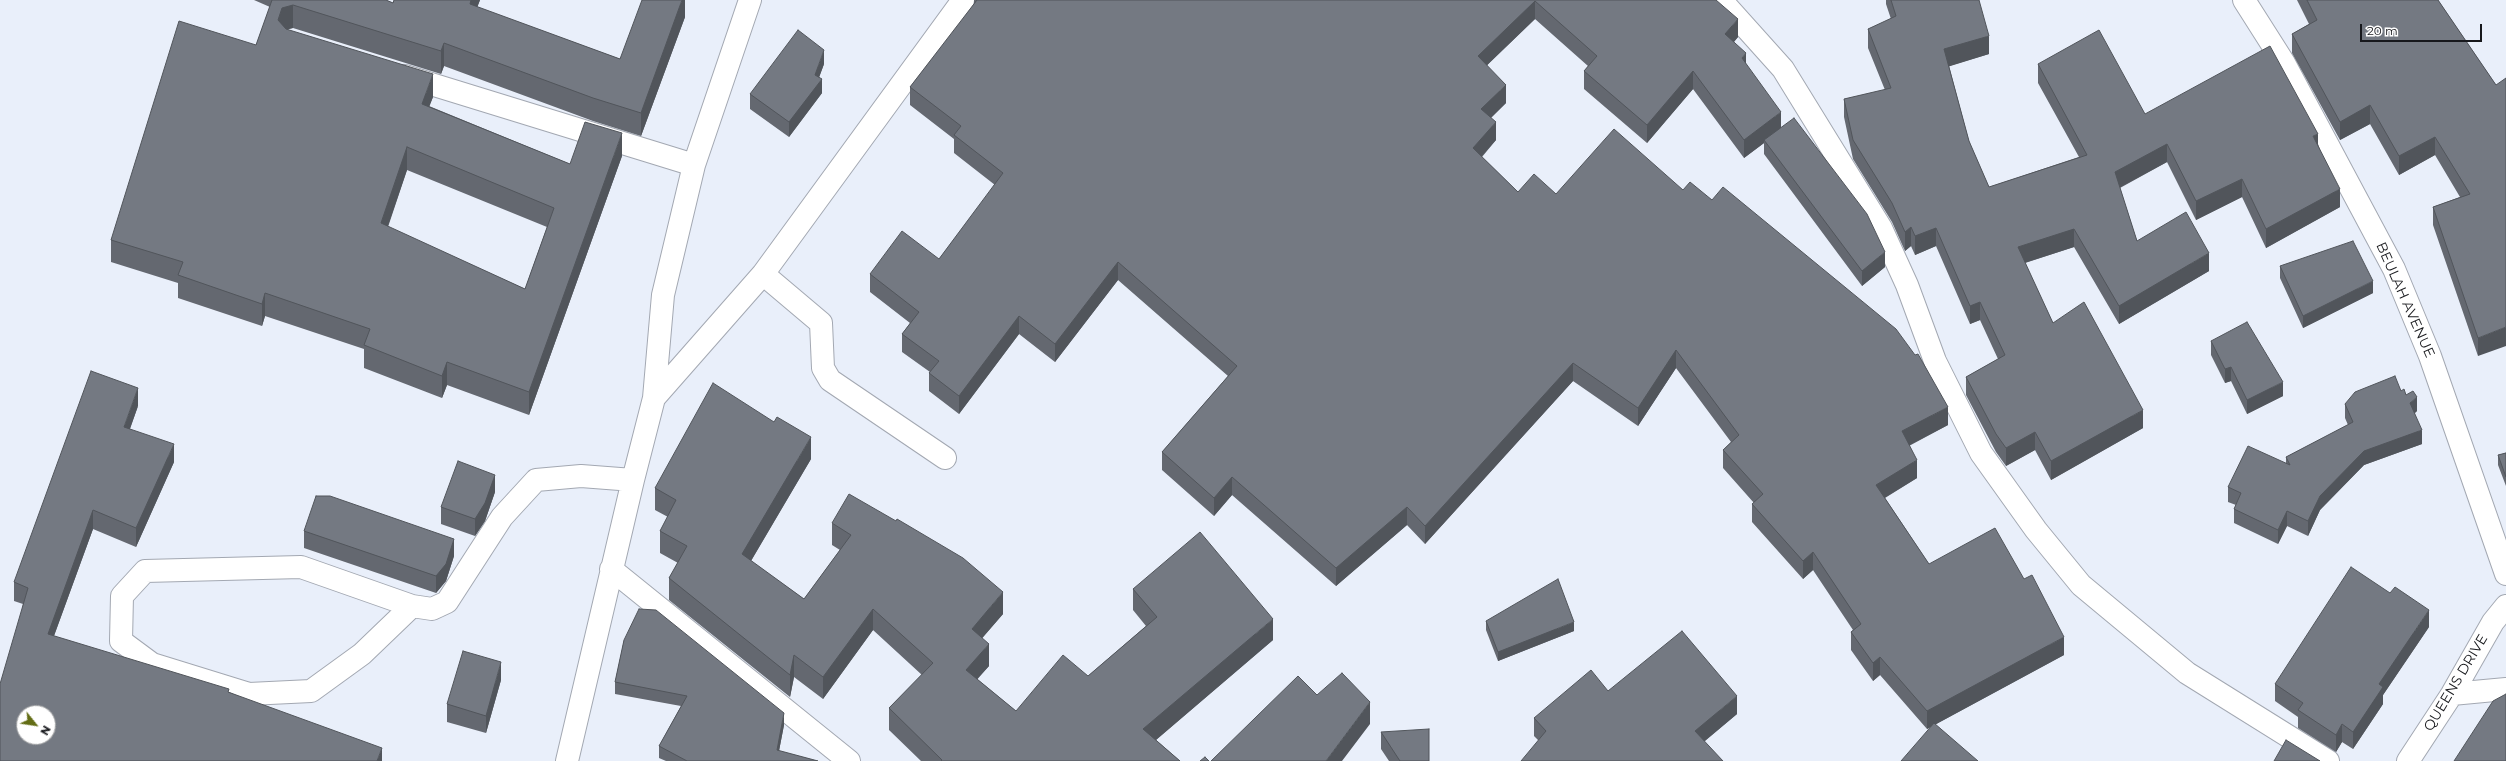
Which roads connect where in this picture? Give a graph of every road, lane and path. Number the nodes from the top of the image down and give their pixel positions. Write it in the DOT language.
graph roads {
  1 [pos="750,0"];
  2 [pos="963,0"];
  3 [pos="1721,0"];
  4 [pos="2244,0"];
  5 [pos="389,71"];
  6 [pos="694,165"];
  7 [pos="763,274"];
  8 [pos="654,398"];
  9 [pos="945,458"];
  10 [pos="633,480"];
  11 [pos="611,569"];
  12 [pos="2506,574"];
  13 [pos="412,606"];
  14 [pos="2506,606"];
  15 [pos="2506,689"];
  16 [pos="2452,694"];
  17 [pos="566,761"];
  18 [pos="849,761"];
  19 [pos="2328,761"];
  20 [pos="2408,761"];
  1 -- 6 [label="street"];
  2 -- 7 [label="street"];
  3 -- 19 [label="street"];
  4 -- 12 [label="street, BEULAH AVENUE"];
  5 -- 6 [label="street"];
  6 -- 8 [label="street"];
  7 -- 8 [label="street"];
  7 -- 9 [label="street"];
  8 -- 10 [label="street"];
  10 -- 11 [label="street"];
  10 -- 13 [label="street"];
  11 -- 17 [label="street"];
  11 -- 18 [label="street"];
  13 -- 13 [label="street"];
  14 -- 16 [label="street, QUEENS DRIVE"];
  15 -- 16 [label="street"];
  16 -- 20 [label="street, QUEENS DRIVE"];
}
